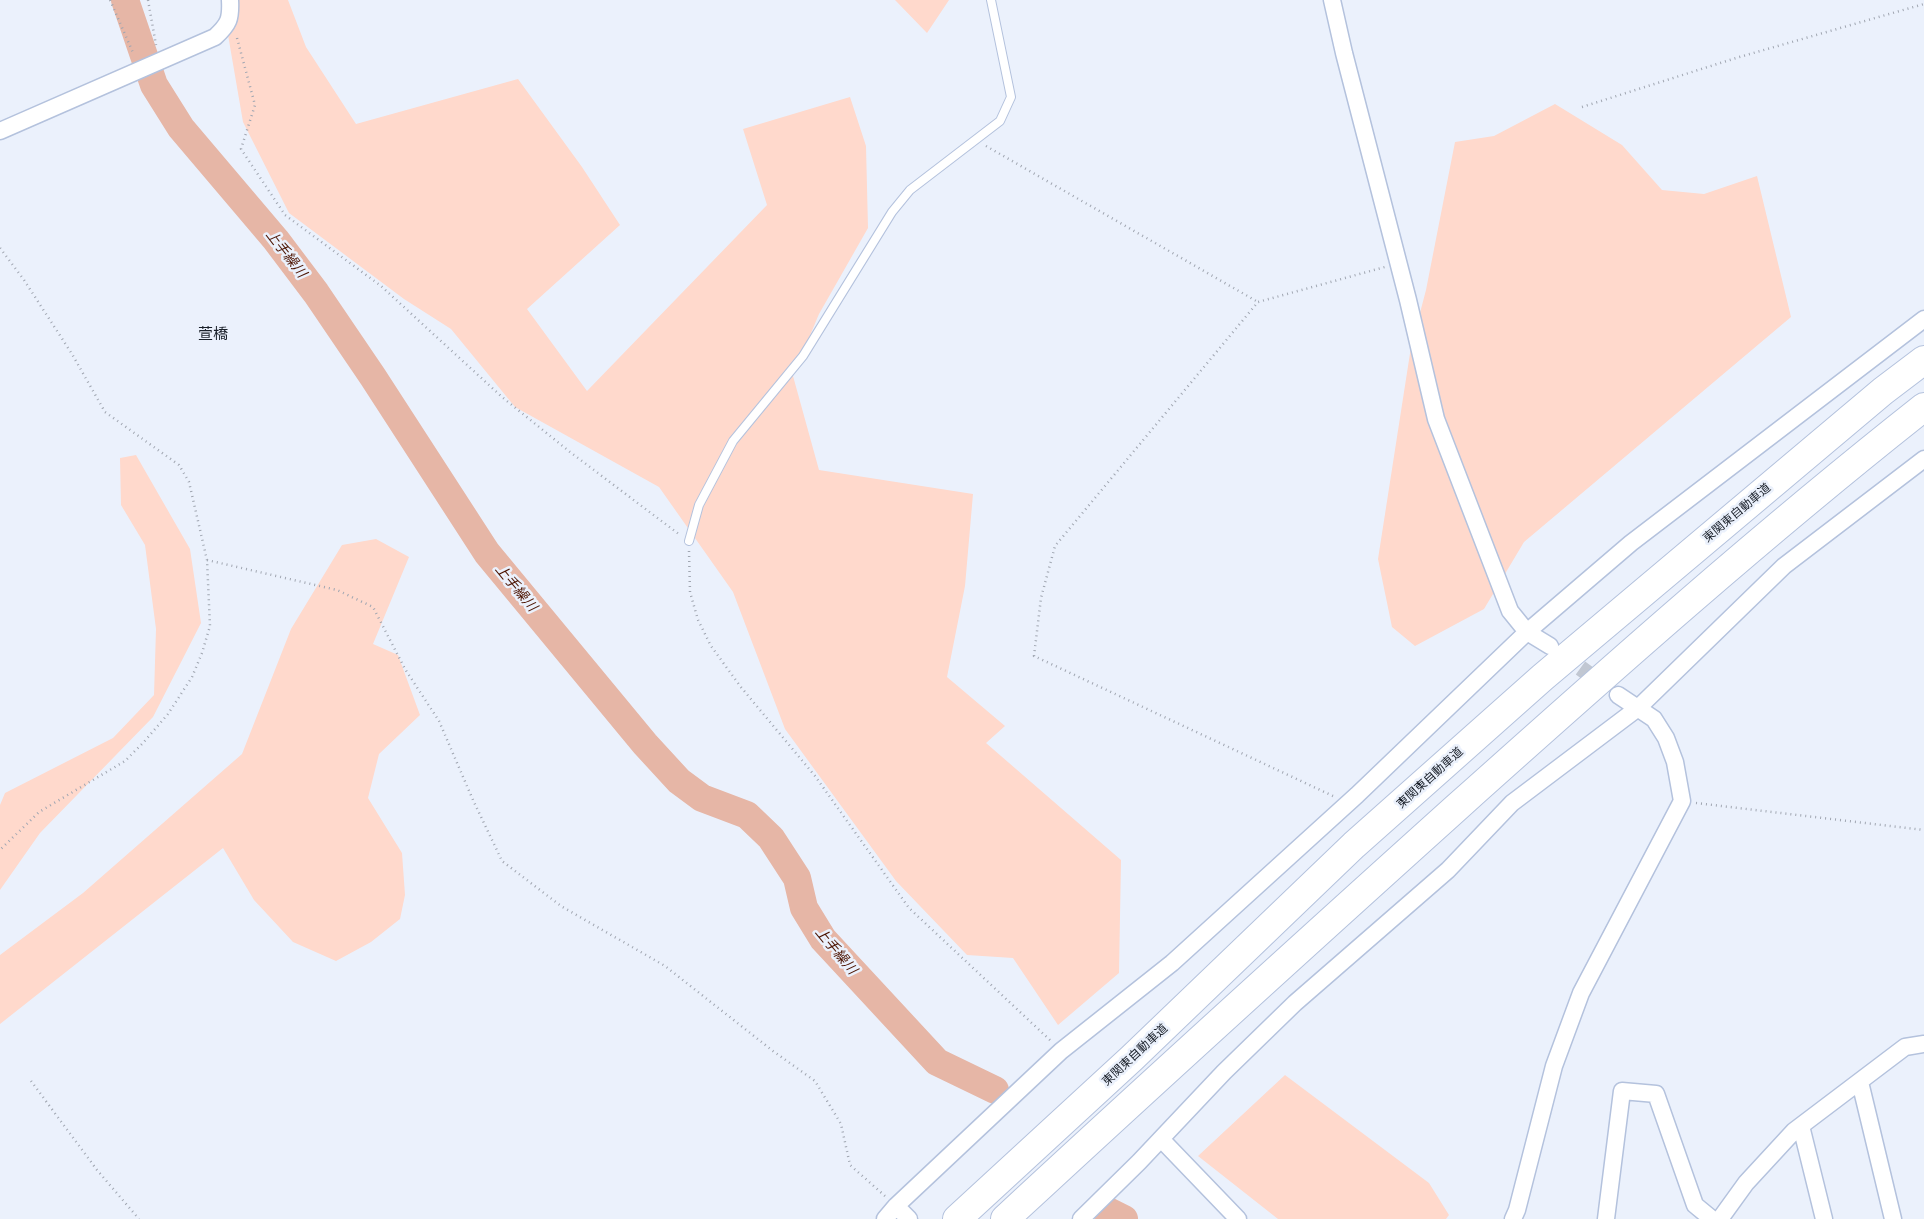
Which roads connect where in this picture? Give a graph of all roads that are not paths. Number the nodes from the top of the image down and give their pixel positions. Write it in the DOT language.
graph roads {
  1 [pos="991,0"];
  2 [pos="1332,0"];
  3 [pos="231,7"];
  4 [pos="0,131"];
  5 [pos="1924,319"];
  6 [pos="1924,360"];
  7 [pos="1924,407"];
  8 [pos="1924,459"];
  9 [pos="689,541"];
  10 [pos="1527,632"];
  11 [pos="1550,646"];
  12 [pos="1618,695"];
  13 [pos="1638,708"];
  14 [pos="1924,1044"];
  15 [pos="1860,1082"];
  16 [pos="1801,1126"];
  17 [pos="1161,1139"];
  18 [pos="896,1206"];
  19 [pos="884,1219"];
  20 [pos="909,1219"];
  21 [pos="957,1219"];
  22 [pos="1005,1219"];
  23 [pos="1081,1219"];
  24 [pos="1238,1219"];
  25 [pos="1513,1219"];
  26 [pos="1606,1219"];
  27 [pos="1712,1219"];
  28 [pos="1720,1219"];
  29 [pos="1824,1219"];
  30 [pos="1893,1219"];
  1 -- 9 [label="lane"];
  2 -- 10 [label="street"];
  3 -- 4 [label="street"];
  5 -- 10 [label="street"];
  6 -- 21 [label="highway, 東関東自動車道"];
  7 -- 22 [label="highway"];
  8 -- 13 [label="street"];
  10 -- 11 [label="street"];
  10 -- 18 [label="street"];
  12 -- 13 [label="street"];
  13 -- 17 [label="street"];
  13 -- 25 [label="street"];
  14 -- 15 [label="street"];
  15 -- 16 [label="street"];
  15 -- 30 [label="street"];
  16 -- 28 [label="street"];
  16 -- 29 [label="street"];
  17 -- 23 [label="street"];
  17 -- 24 [label="street"];
  18 -- 19 [label="street"];
  18 -- 20 [label="street"];
  26 -- 27 [label="street"];
}
